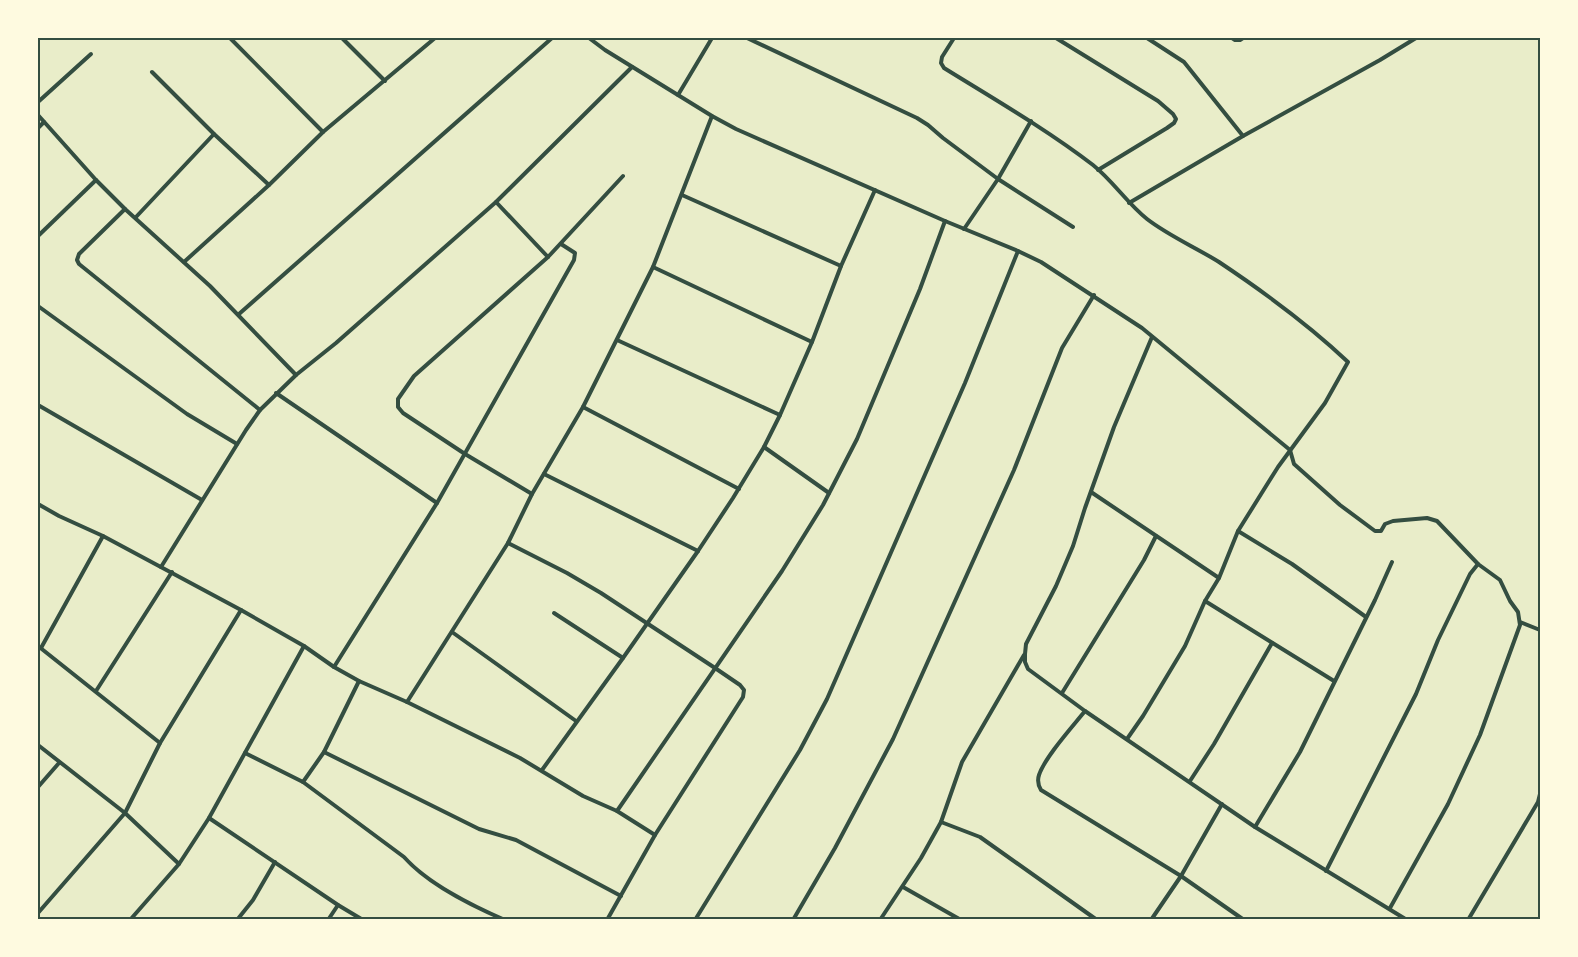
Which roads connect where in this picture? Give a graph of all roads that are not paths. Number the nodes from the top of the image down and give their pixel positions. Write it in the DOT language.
graph roads {
  1 [pos="230,38"];
  2 [pos="342,38"];
  3 [pos="435,38"];
  4 [pos="552,38"];
  5 [pos="589,38"];
  6 [pos="712,38"];
  7 [pos="747,38"];
  8 [pos="954,38"];
  9 [pos="1056,38"];
  10 [pos="1147,38"];
  11 [pos="1232,38"];
  12 [pos="1243,38"];
  13 [pos="1416,38"];
  14 [pos="91,54"];
  15 [pos="632,67"];
  16 [pos="152,72"];
  17 [pos="385,81"];
  18 [pos="678,95"];
  19 [pos="38,102"];
  20 [pos="38,115"];
  21 [pos="712,116"];
  22 [pos="1031,121"];
  23 [pos="44,122"];
  24 [pos="38,128"];
  25 [pos="323,132"];
  26 [pos="214,134"];
  27 [pos="1244,136"];
  28 [pos="1098,170"];
  29 [pos="623,176"];
  30 [pos="998,179"];
  31 [pos="96,180"];
  32 [pos="269,185"];
  33 [pos="876,190"];
  34 [pos="682,195"];
  35 [pos="496,202"];
  36 [pos="1129,203"];
  37 [pos="125,209"];
  38 [pos="136,217"];
  39 [pos="945,221"];
  40 [pos="1073,227"];
  41 [pos="964,229"];
  42 [pos="38,236"];
  43 [pos="561,244"];
  44 [pos="1018,250"];
  45 [pos="548,257"];
  46 [pos="184,262"];
  47 [pos="841,266"];
  48 [pos="653,267"];
  49 [pos="1094,295"];
  50 [pos="38,306"];
  51 [pos="239,314"];
  52 [pos="1152,337"];
  53 [pos="618,340"];
  54 [pos="812,342"];
  55 [pos="296,375"];
  56 [pos="276,394"];
  57 [pos="38,405"];
  58 [pos="583,407"];
  59 [pos="260,410"];
  60 [pos="780,416"];
  61 [pos="238,444"];
  62 [pos="764,448"];
  63 [pos="1290,450"];
  64 [pos="465,454"];
  65 [pos="544,474"];
  66 [pos="739,489"];
  67 [pos="1091,492"];
  68 [pos="830,493"];
  69 [pos="532,494"];
  70 [pos="202,500"];
  71 [pos="437,503"];
  72 [pos="38,504"];
  73 [pos="1238,531"];
  74 [pos="103,536"];
  75 [pos="1156,536"];
  76 [pos="508,543"];
  77 [pos="698,552"];
  78 [pos="1392,562"];
  79 [pos="1478,564"];
  80 [pos="161,567"];
  81 [pos="172,572"];
  82 [pos="1219,578"];
  83 [pos="1205,601"];
  84 [pos="240,610"];
  85 [pos="554,613"];
  86 [pos="1366,617"];
  87 [pos="1520,622"];
  88 [pos="646,623"];
  89 [pos="1540,630"];
  90 [pos="452,632"];
  91 [pos="1272,643"];
  92 [pos="304,646"];
  93 [pos="39,647"];
  94 [pos="1024,654"];
  95 [pos="623,658"];
  96 [pos="334,667"];
  97 [pos="715,668"];
  98 [pos="360,681"];
  99 [pos="1334,681"];
  100 [pos="96,690"];
  101 [pos="1062,693"];
  102 [pos="407,702"];
  103 [pos="1085,711"];
  104 [pos="576,721"];
  105 [pos="1127,739"];
  106 [pos="160,743"];
  107 [pos="38,745"];
  108 [pos="324,752"];
  109 [pos="245,753"];
  110 [pos="59,763"];
  111 [pos="542,770"];
  112 [pos="1190,781"];
  113 [pos="304,782"];
  114 [pos="38,787"];
  115 [pos="1540,794"];
  116 [pos="1222,804"];
  117 [pos="617,811"];
  118 [pos="125,812"];
  119 [pos="209,818"];
  120 [pos="941,822"];
  121 [pos="1255,827"];
  122 [pos="655,835"];
  123 [pos="275,862"];
  124 [pos="179,864"];
  125 [pos="1326,871"];
  126 [pos="1181,876"];
  127 [pos="903,887"];
  128 [pos="621,896"];
  129 [pos="338,905"];
  130 [pos="1390,908"];
  131 [pos="38,913"];
  132 [pos="130,920"];
  133 [pos="238,920"];
  134 [pos="328,920"];
  135 [pos="363,920"];
  136 [pos="505,920"];
  137 [pos="607,920"];
  138 [pos="695,920"];
  139 [pos="792,920"];
  140 [pos="880,920"];
  141 [pos="961,920"];
  142 [pos="1097,920"];
  143 [pos="1152,920"];
  144 [pos="1244,920"];
  145 [pos="1407,920"];
  146 [pos="1468,920"];
  1 -- 25 [label="street"];
  2 -- 17 [label="street"];
  3 -- 17 [label="street"];
  4 -- 51 [label="street"];
  5 -- 15 [label="street"];
  6 -- 18 [label="street"];
  7 -- 30 [label="street"];
  8 -- 22 [label="street"];
  9 -- 28 [label="street"];
  10 -- 27 [label="street"];
  11 -- 12 [label="street"];
  13 -- 27 [label="street"];
  14 -- 19 [label="street"];
  15 -- 18 [label="street"];
  15 -- 35 [label="street"];
  16 -- 26 [label="street"];
  17 -- 25 [label="street"];
  18 -- 21 [label="street"];
  20 -- 23 [label="street"];
  21 -- 33 [label="street"];
  21 -- 34 [label="street"];
  22 -- 28 [label="street"];
  22 -- 30 [label="street"];
  23 -- 24 [label="street"];
  23 -- 31 [label="street"];
  25 -- 32 [label="street"];
  26 -- 32 [label="street"];
  26 -- 38 [label="street"];
  27 -- 36 [label="street"];
  28 -- 36 [label="street"];
  29 -- 43 [label="street"];
  30 -- 40 [label="street"];
  30 -- 41 [label="street"];
  31 -- 37 [label="street"];
  31 -- 42 [label="street"];
  32 -- 46 [label="street"];
  33 -- 39 [label="street"];
  33 -- 47 [label="street"];
  34 -- 47 [label="street"];
  34 -- 48 [label="street"];
  35 -- 45 [label="street"];
  35 -- 55 [label="street"];
  36 -- 63 [label="street"];
  37 -- 38 [label="street"];
  37 -- 59 [label="street"];
  38 -- 46 [label="street"];
  39 -- 41 [label="street"];
  39 -- 68 [label="street"];
  41 -- 44 [label="street"];
  43 -- 45 [label="street"];
  43 -- 64 [label="street"];
  44 -- 49 [label="street"];
  44 -- 138 [label="street"];
  45 -- 64 [label="street"];
  46 -- 51 [label="street"];
  47 -- 54 [label="street"];
  48 -- 53 [label="street"];
  48 -- 54 [label="street"];
  49 -- 52 [label="street"];
  49 -- 139 [label="street"];
  50 -- 61 [label="street"];
  51 -- 55 [label="street"];
  52 -- 63 [label="street"];
  52 -- 67 [label="street"];
  53 -- 58 [label="street"];
  53 -- 60 [label="street"];
  54 -- 60 [label="street"];
  55 -- 56 [label="street"];
  56 -- 59 [label="street"];
  56 -- 71 [label="street"];
  57 -- 70 [label="street"];
  58 -- 65 [label="street"];
  58 -- 66 [label="street"];
  59 -- 61 [label="street"];
  60 -- 62 [label="street"];
  61 -- 70 [label="street"];
  62 -- 66 [label="street"];
  62 -- 68 [label="street"];
  63 -- 73 [label="street"];
  63 -- 79 [label="street"];
  64 -- 69 [label="street"];
  64 -- 71 [label="street"];
  65 -- 69 [label="street"];
  65 -- 77 [label="street"];
  66 -- 77 [label="street"];
  67 -- 75 [label="street"];
  67 -- 94 [label="street"];
  68 -- 97 [label="street"];
  69 -- 76 [label="street"];
  70 -- 80 [label="street"];
  71 -- 96 [label="street"];
  72 -- 74 [label="street"];
  73 -- 82 [label="street"];
  73 -- 86 [label="street"];
  74 -- 80 [label="street"];
  74 -- 93 [label="street"];
  75 -- 82 [label="street"];
  75 -- 101 [label="street"];
  76 -- 88 [label="street"];
  76 -- 90 [label="street"];
  77 -- 88 [label="street"];
  78 -- 86 [label="street"];
  79 -- 87 [label="street"];
  79 -- 125 [label="street"];
  80 -- 81 [label="street"];
  81 -- 84 [label="street"];
  81 -- 100 [label="street"];
  82 -- 83 [label="street"];
  83 -- 91 [label="street"];
  83 -- 105 [label="street"];
  84 -- 92 [label="street"];
  84 -- 106 [label="street"];
  85 -- 95 [label="street"];
  86 -- 99 [label="street"];
  87 -- 89 [label="street"];
  87 -- 130 [label="street"];
  88 -- 95 [label="street"];
  88 -- 97 [label="street"];
  90 -- 102 [label="street"];
  90 -- 104 [label="street"];
  91 -- 99 [label="street"];
  91 -- 112 [label="street"];
  92 -- 96 [label="street"];
  92 -- 109 [label="street"];
  93 -- 100 [label="street"];
  94 -- 101 [label="street"];
  94 -- 120 [label="street"];
  95 -- 104 [label="street"];
  96 -- 98 [label="street"];
  97 -- 117 [label="street"];
  97 -- 122 [label="street"];
  98 -- 102 [label="street"];
  98 -- 108 [label="street"];
  99 -- 121 [label="street"];
  100 -- 106 [label="street"];
  101 -- 103 [label="street"];
  102 -- 111 [label="street"];
  103 -- 105 [label="street"];
  103 -- 126 [label="street"];
  104 -- 111 [label="street"];
  105 -- 112 [label="street"];
  106 -- 118 [label="street"];
  107 -- 110 [label="street"];
  108 -- 113 [label="street"];
  108 -- 128 [label="street"];
  109 -- 113 [label="street"];
  109 -- 119 [label="street"];
  110 -- 114 [label="street"];
  110 -- 118 [label="street"];
  111 -- 117 [label="street"];
  112 -- 116 [label="street"];
  113 -- 136 [label="street"];
  115 -- 146 [label="street"];
  116 -- 121 [label="street"];
  116 -- 126 [label="street"];
  117 -- 122 [label="street"];
  118 -- 124 [label="street"];
  118 -- 131 [label="street"];
  119 -- 123 [label="street"];
  119 -- 124 [label="street"];
  120 -- 127 [label="street"];
  120 -- 142 [label="street"];
  121 -- 125 [label="street"];
  122 -- 128 [label="street"];
  123 -- 129 [label="street"];
  123 -- 133 [label="street"];
  124 -- 132 [label="street"];
  125 -- 130 [label="street"];
  126 -- 143 [label="street"];
  126 -- 144 [label="street"];
  127 -- 140 [label="street"];
  127 -- 141 [label="street"];
  128 -- 137 [label="street"];
  129 -- 134 [label="street"];
  129 -- 135 [label="street"];
  130 -- 145 [label="street"];
}
